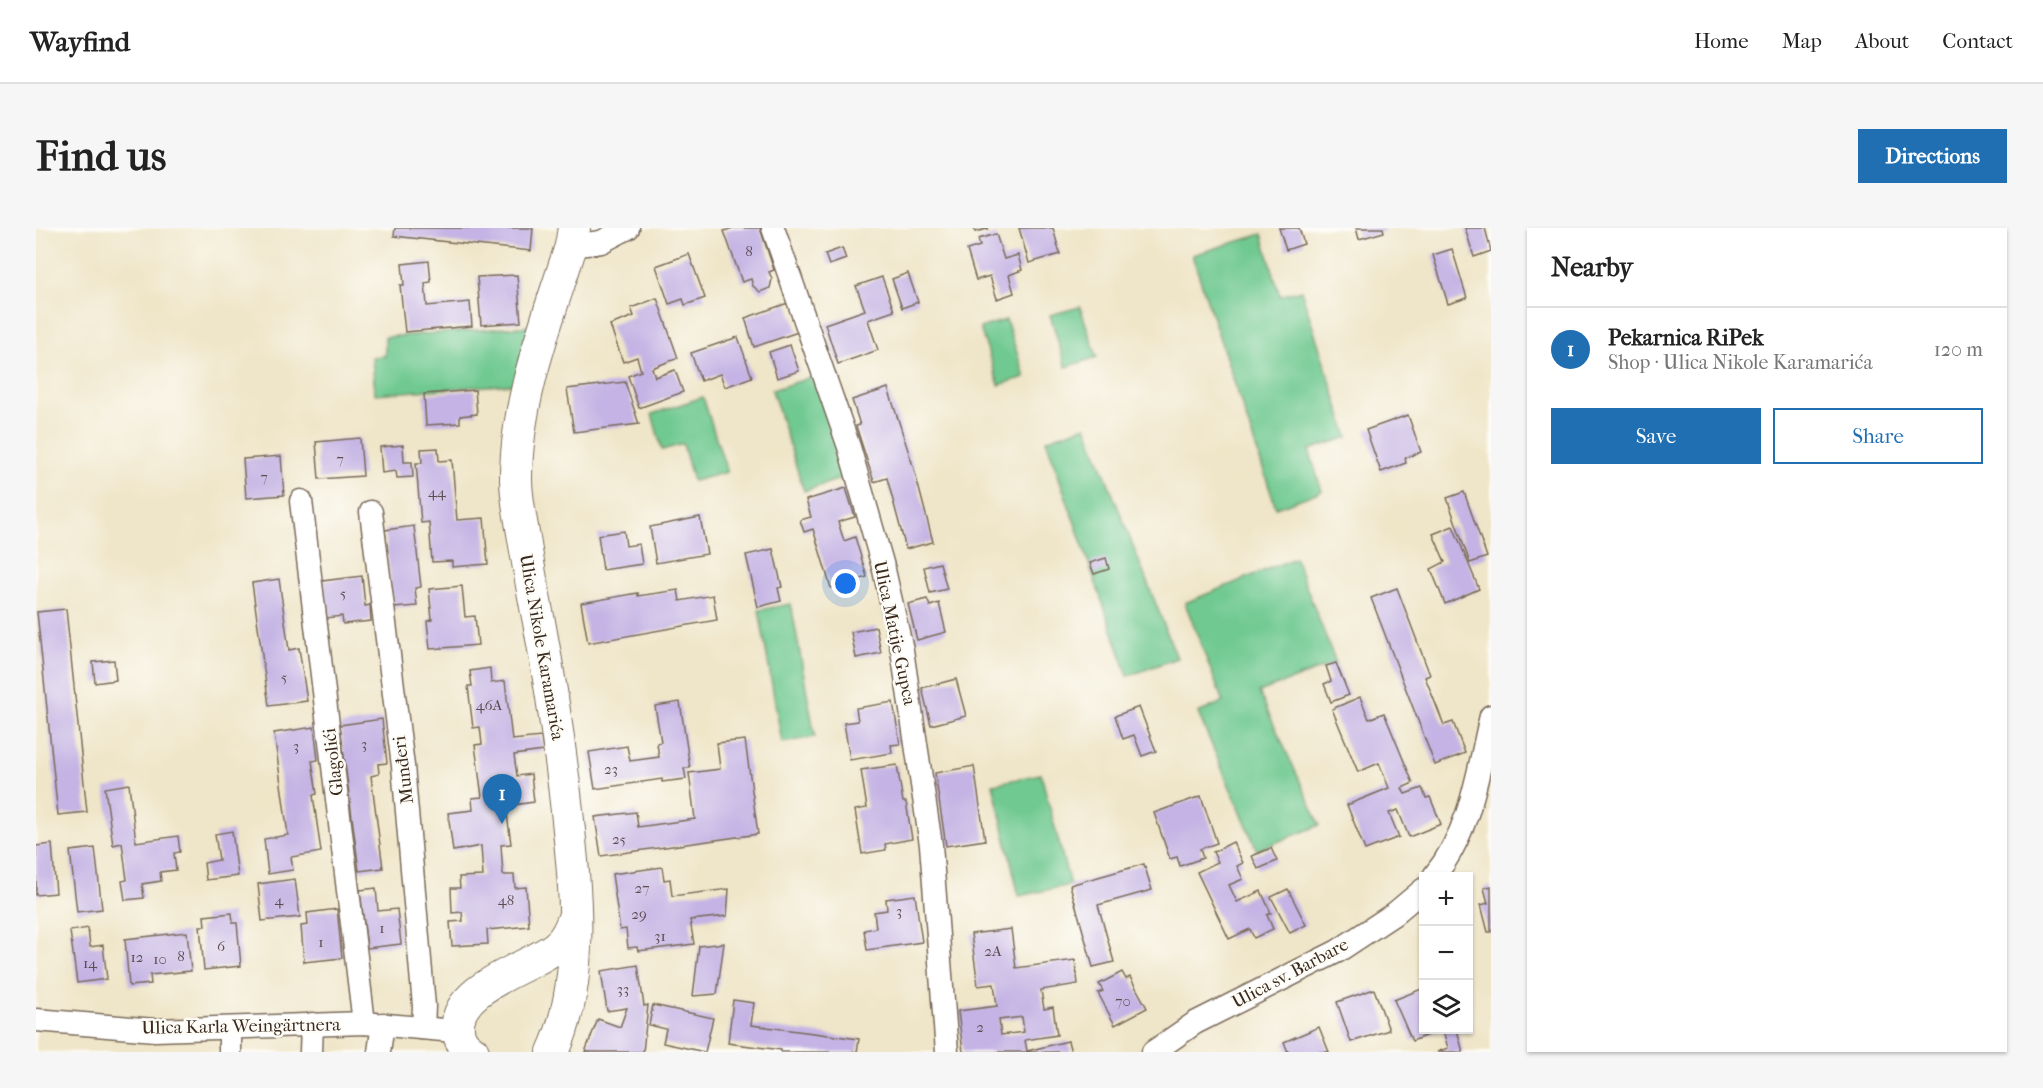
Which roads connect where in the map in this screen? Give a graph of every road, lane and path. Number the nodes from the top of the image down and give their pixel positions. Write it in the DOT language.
graph roads {
  1 [pos="628,228"];
  2 [pos="773,228"];
  3 [pos="572,237"];
  4 [pos="301,501"];
  5 [pos="371,512"];
  6 [pos="1491,716"];
  7 [pos="1484,782"];
  8 [pos="1437,872"];
  9 [pos="1419,893"];
  10 [pos="574,918"];
  11 [pos="36,1020"];
  12 [pos="312,1024"];
  13 [pos="373,1024"];
  14 [pos="423,1028"];
  15 [pos="230,1029"];
  16 [pos="466,1040"];
  17 [pos="230,1052"];
  18 [pos="311,1052"];
  19 [pos="380,1052"];
  20 [pos="553,1052"];
  21 [pos="947,1052"];
  22 [pos="1153,1052"];
  1 -- 3 [label="street"];
  2 -- 21 [label="street, Ulica Matije Gupca"];
  3 -- 10 [label="main road, Ulica Nikole Karamarića"];
  4 -- 13 [label="street, Glagolići"];
  5 -- 14 [label="street, Munđeri"];
  6 -- 7 [label="street"];
  7 -- 8 [label="street"];
  9 -- 22 [label="street, Ulica sv. Barbare"];
  10 -- 16 [label="main road, Ulica Karla Weingärtnera"];
  10 -- 20 [label="main road, Ulica Nikole Karamarića"];
  11 -- 15 [label="street, Ulica Karla Weingärtnera"];
  12 -- 13 [label="street, Ulica Karla Weingärtnera"];
  12 -- 15 [label="street, Ulica Karla Weingärtnera"];
  12 -- 18 [label="street"];
  13 -- 14 [label="street, Ulica Karla Weingärtnera"];
  13 -- 19 [label="street, Glagolići"];
  14 -- 16 [label="street, Ulica Karla Weingärtnera"];
  15 -- 17 [label="street"];
}
